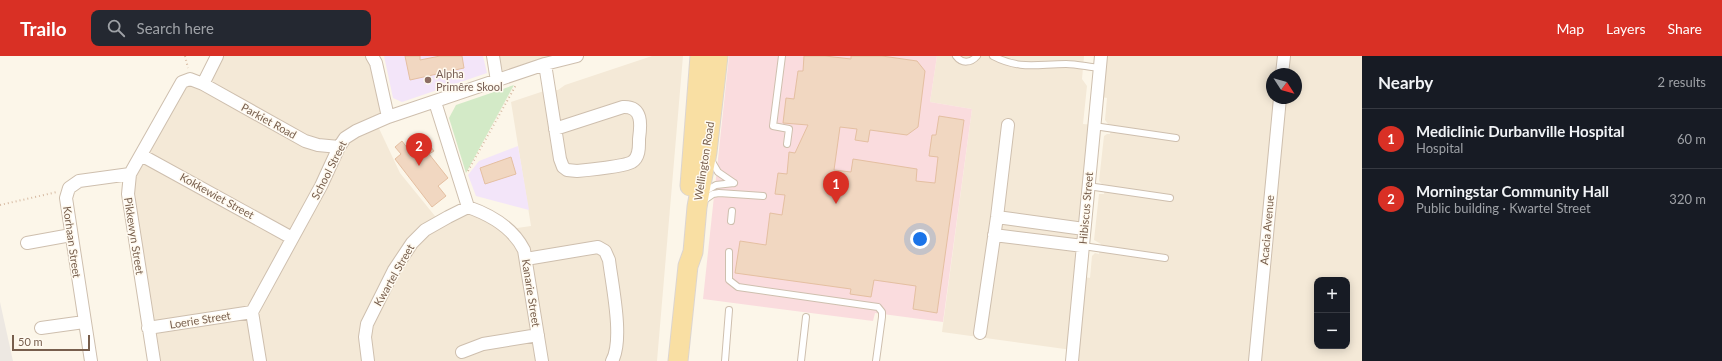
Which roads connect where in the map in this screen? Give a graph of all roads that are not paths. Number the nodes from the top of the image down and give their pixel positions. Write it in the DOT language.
graph roads {
  1 [pos="217,56"];
  2 [pos="372,56"];
  3 [pos="493,56"];
  4 [pos="577,56"];
  5 [pos="700,56"];
  6 [pos="718,56"];
  7 [pos="782,56"];
  8 [pos="956,56"];
  9 [pos="977,56"];
  10 [pos="993,56"];
  11 [pos="1284,56"];
  12 [pos="1100,62"];
  13 [pos="545,64"];
  14 [pos="1283,68"];
  15 [pos="497,81"];
  16 [pos="203,84"];
  17 [pos="435,102"];
  18 [pos="1279,104"];
  19 [pos="388,117"];
  20 [pos="1008,125"];
  21 [pos="1094,126"];
  22 [pos="555,129"];
  23 [pos="1176,138"];
  24 [pos="787,144"];
  25 [pos="339,147"];
  26 [pos="707,152"];
  27 [pos="141,155"];
  28 [pos="130,174"];
  29 [pos="1088,186"];
  30 [pos="763,196"];
  31 [pos="1170,198"];
  32 [pos="695,204"];
  33 [pos="468,207"];
  34 [pos="732,211"];
  35 [pos="997,217"];
  36 [pos="731,220"];
  37 [pos="1084,230"];
  38 [pos="71,235"];
  39 [pos="994,235"];
  40 [pos="292,238"];
  41 [pos="26,243"];
  42 [pos="1082,246"];
  43 [pos="729,252"];
  44 [pos="1165,258"];
  45 [pos="526,259"];
  46 [pos="688,266"];
  47 [pos="729,310"];
  48 [pos="252,312"];
  49 [pos="806,317"];
  50 [pos="84,322"];
  51 [pos="40,328"];
  52 [pos="148,328"];
  53 [pos="980,332"];
  54 [pos="538,335"];
  55 [pos="462,352"];
  56 [pos="91,361"];
  57 [pos="154,361"];
  58 [pos="260,361"];
  59 [pos="368,361"];
  60 [pos="542,361"];
  61 [pos="612,361"];
  62 [pos="678,361"];
  63 [pos="724,361"];
  64 [pos="801,361"];
  65 [pos="876,361"];
  66 [pos="1072,361"];
  67 [pos="1255,361"];
  1 -- 16 [label="street"];
  2 -- 19 [label="street"];
  3 -- 15 [label="street"];
  4 -- 13 [label="street, School Street"];
  5 -- 46 [label="main road, Wellington Road"];
  6 -- 26 [label="main road, Wellington Road"];
  7 -- 24 [label="lane"];
  8 -- 9 [label="lane"];
  10 -- 12 [label="lane"];
  11 -- 14 [label="street"];
  12 -- 21 [label="street, Hibiscus Street"];
  13 -- 15 [label="street, School Street"];
  13 -- 22 [label="street"];
  15 -- 17 [label="street, School Street"];
  16 -- 25 [label="street, Parkiet Road"];
  16 -- 27 [label="street, Pikkewyn Street"];
  17 -- 19 [label="street, School Street"];
  17 -- 33 [label="street"];
  18 -- 67 [label="street, Acacia Avenue"];
  19 -- 25 [label="street, School Street"];
  20 -- 35 [label="street"];
  21 -- 23 [label="lane"];
  21 -- 29 [label="street, Hibiscus Street"];
  22 -- 22 [label="street"];
  25 -- 40 [label="street, School Street"];
  26 -- 32 [label="main road, Wellington Road"];
  26 -- 32 [label="lane"];
  27 -- 28 [label="street, Pikkewyn Street"];
  27 -- 40 [label="street, Kokkewiet Street"];
  28 -- 38 [label="street, Korhaan Street"];
  28 -- 52 [label="street, Pikkewyn Street"];
  29 -- 31 [label="lane"];
  29 -- 37 [label="street, Hibiscus Street"];
  30 -- 32 [label="lane"];
  32 -- 46 [label="main road, Wellington Road"];
  33 -- 45 [label="street, Kanarie Street"];
  33 -- 59 [label="street, Kwartel Street"];
  34 -- 36 [label="lane"];
  35 -- 37 [label="street"];
  35 -- 39 [label="street"];
  37 -- 42 [label="street, Hibiscus Street"];
  38 -- 41 [label="street"];
  38 -- 50 [label="street, Korhaan Street"];
  39 -- 42 [label="street"];
  39 -- 53 [label="street"];
  40 -- 48 [label="street, School Street"];
  42 -- 44 [label="lane"];
  42 -- 66 [label="street, Hibiscus Street"];
  43 -- 65 [label="lane"];
  45 -- 54 [label="street, Kanarie Street"];
  45 -- 61 [label="street"];
  46 -- 62 [label="main road, Wellington Road"];
  47 -- 63 [label="lane"];
  48 -- 52 [label="street, Loerie Street"];
  48 -- 58 [label="street"];
  49 -- 64 [label="lane"];
  50 -- 51 [label="street"];
  50 -- 56 [label="street, Korhaan Street"];
  52 -- 57 [label="street, Pikkewyn Street"];
  54 -- 55 [label="street"];
  54 -- 60 [label="street, Kanarie Street"];
}
